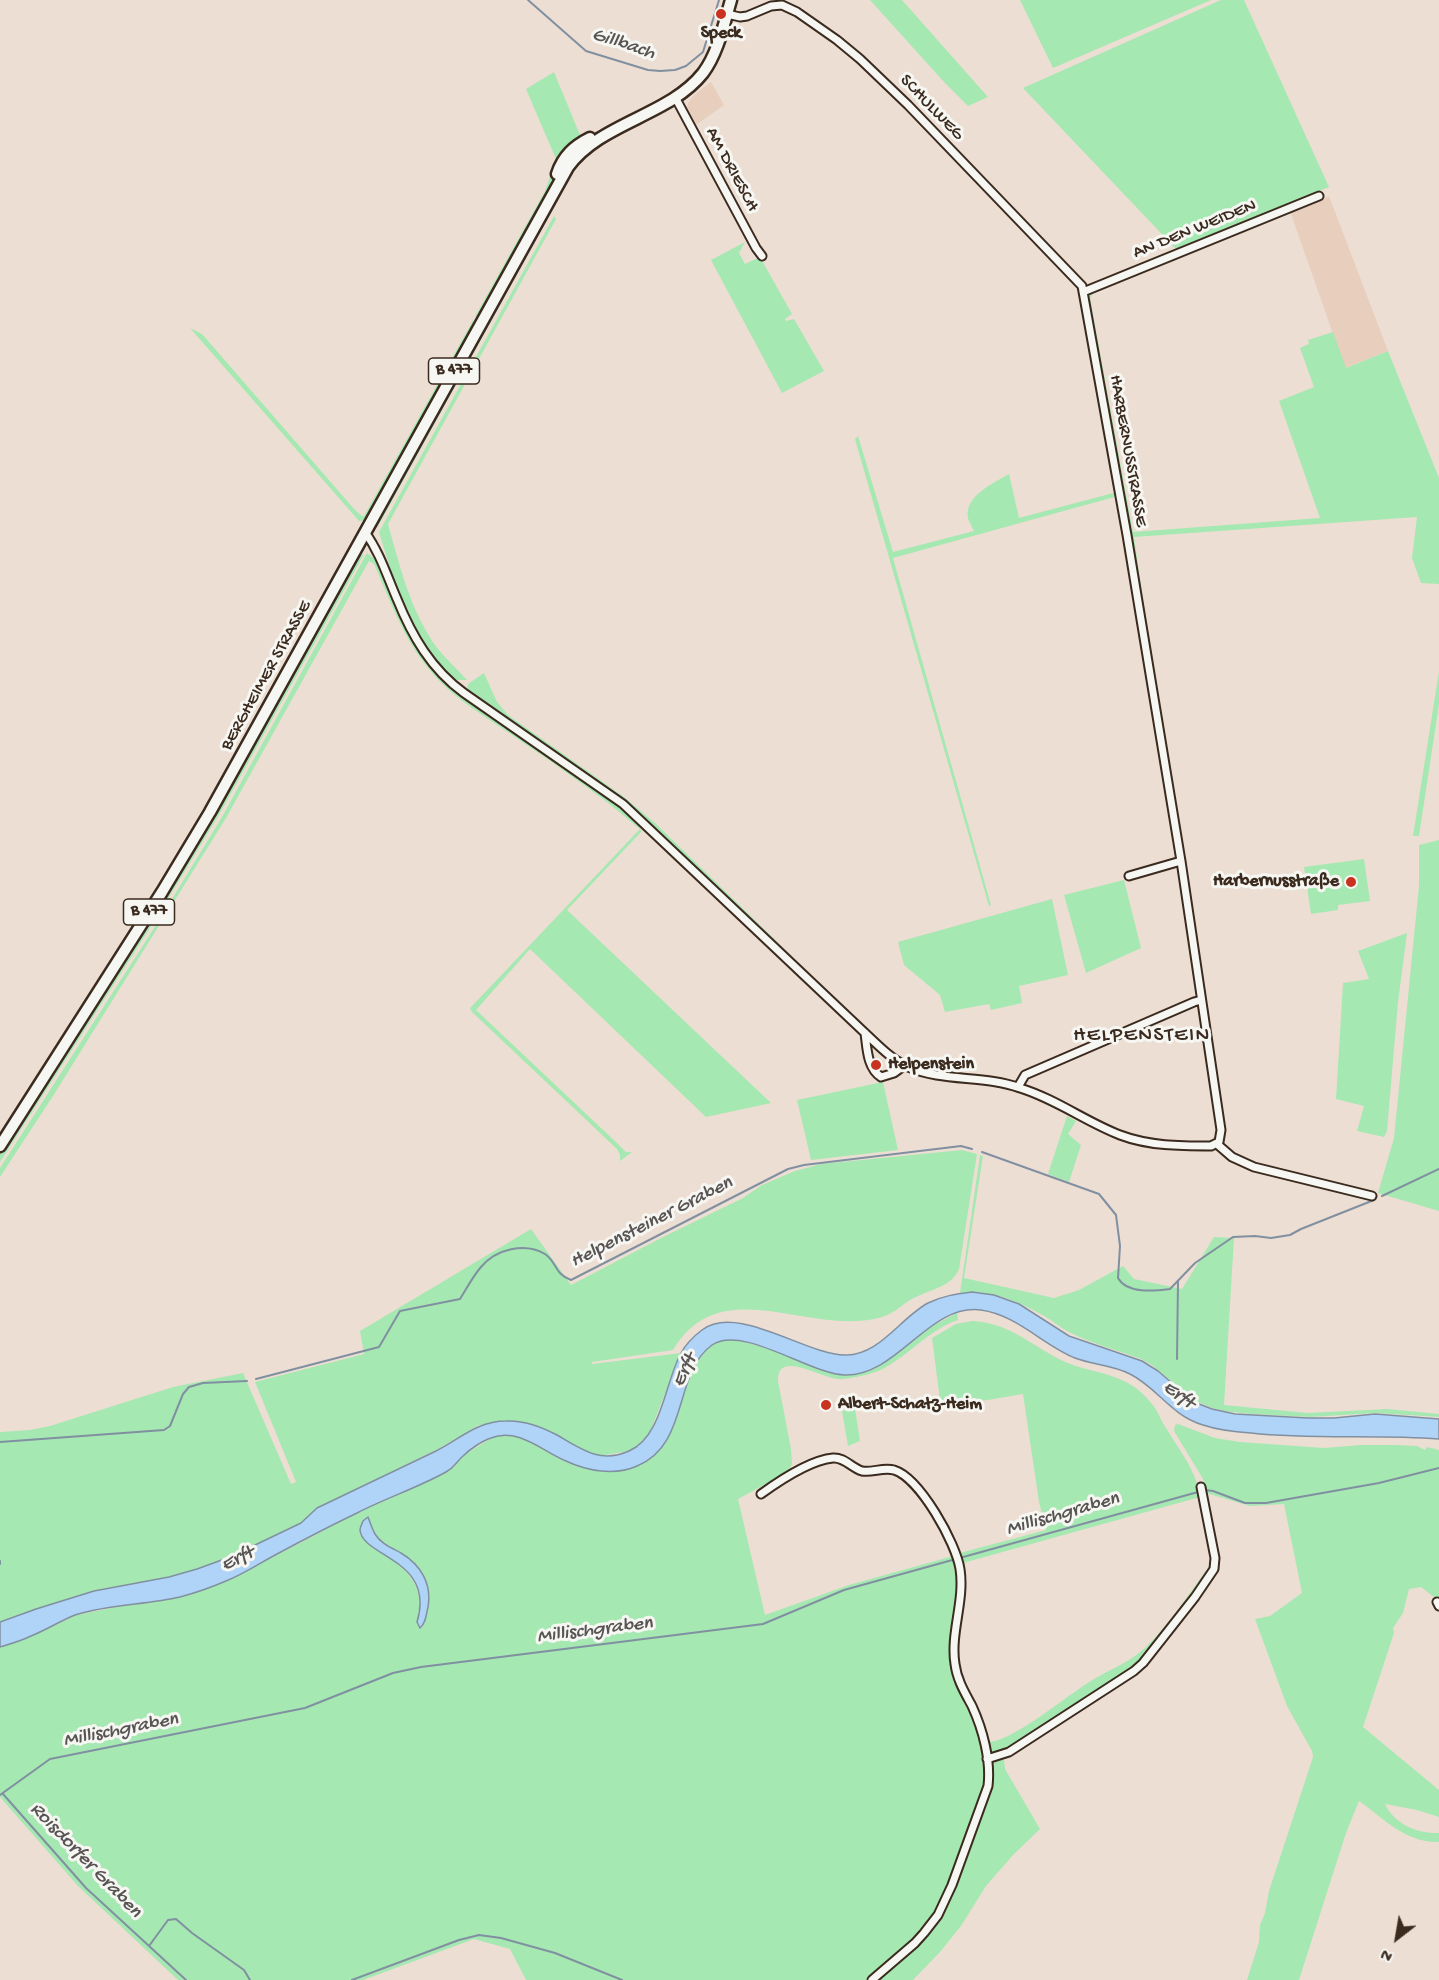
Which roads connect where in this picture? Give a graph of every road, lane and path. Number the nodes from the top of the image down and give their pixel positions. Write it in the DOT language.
graph roads {
  1 [pos="730,0"];
  2 [pos="726,14"];
  3 [pos="675,97"];
  4 [pos="1319,196"];
  5 [pos="762,256"];
  6 [pos="1083,292"];
  7 [pos="365,532"];
  8 [pos="1181,861"];
  9 [pos="1129,876"];
  10 [pos="1201,1000"];
  11 [pos="865,1033"];
  12 [pos="904,1065"];
  13 [pos="1018,1087"];
  14 [pos="1217,1144"];
  15 [pos="0,1146"];
  16 [pos="1372,1196"];
  17 [pos="1201,1487"];
  18 [pos="761,1494"];
  19 [pos="987,1760"];
  20 [pos="872,1980"];
  1 -- 2 [label="main road, B 477"];
  2 -- 3 [label="main road, B 477"];
  2 -- 6 [label="street, SCHULWEG"];
  3 -- 5 [label="street, AM DRIESCH"];
  3 -- 7 [label="main road, BERGHEIMER STRASSE / B 477"];
  4 -- 6 [label="street, AN DEN WEIDEN"];
  6 -- 8 [label="street, HARBERNUSSTRASSE"];
  7 -- 11 [label="street"];
  7 -- 15 [label="main road, BERGHEIMER STRASSE / B 477"];
  8 -- 9 [label="street"];
  8 -- 10 [label="street, HARBERNUSSTRASSE"];
  10 -- 13 [label="street"];
  10 -- 14 [label="street, HARBERNUSSTRASSE"];
  11 -- 12 [label="street"];
  11 -- 12 [label="street"];
  12 -- 13 [label="street"];
  13 -- 14 [label="street"];
  14 -- 16 [label="street"];
  17 -- 19 [label="street"];
  18 -- 19 [label="street"];
  19 -- 20 [label="street"];
}
